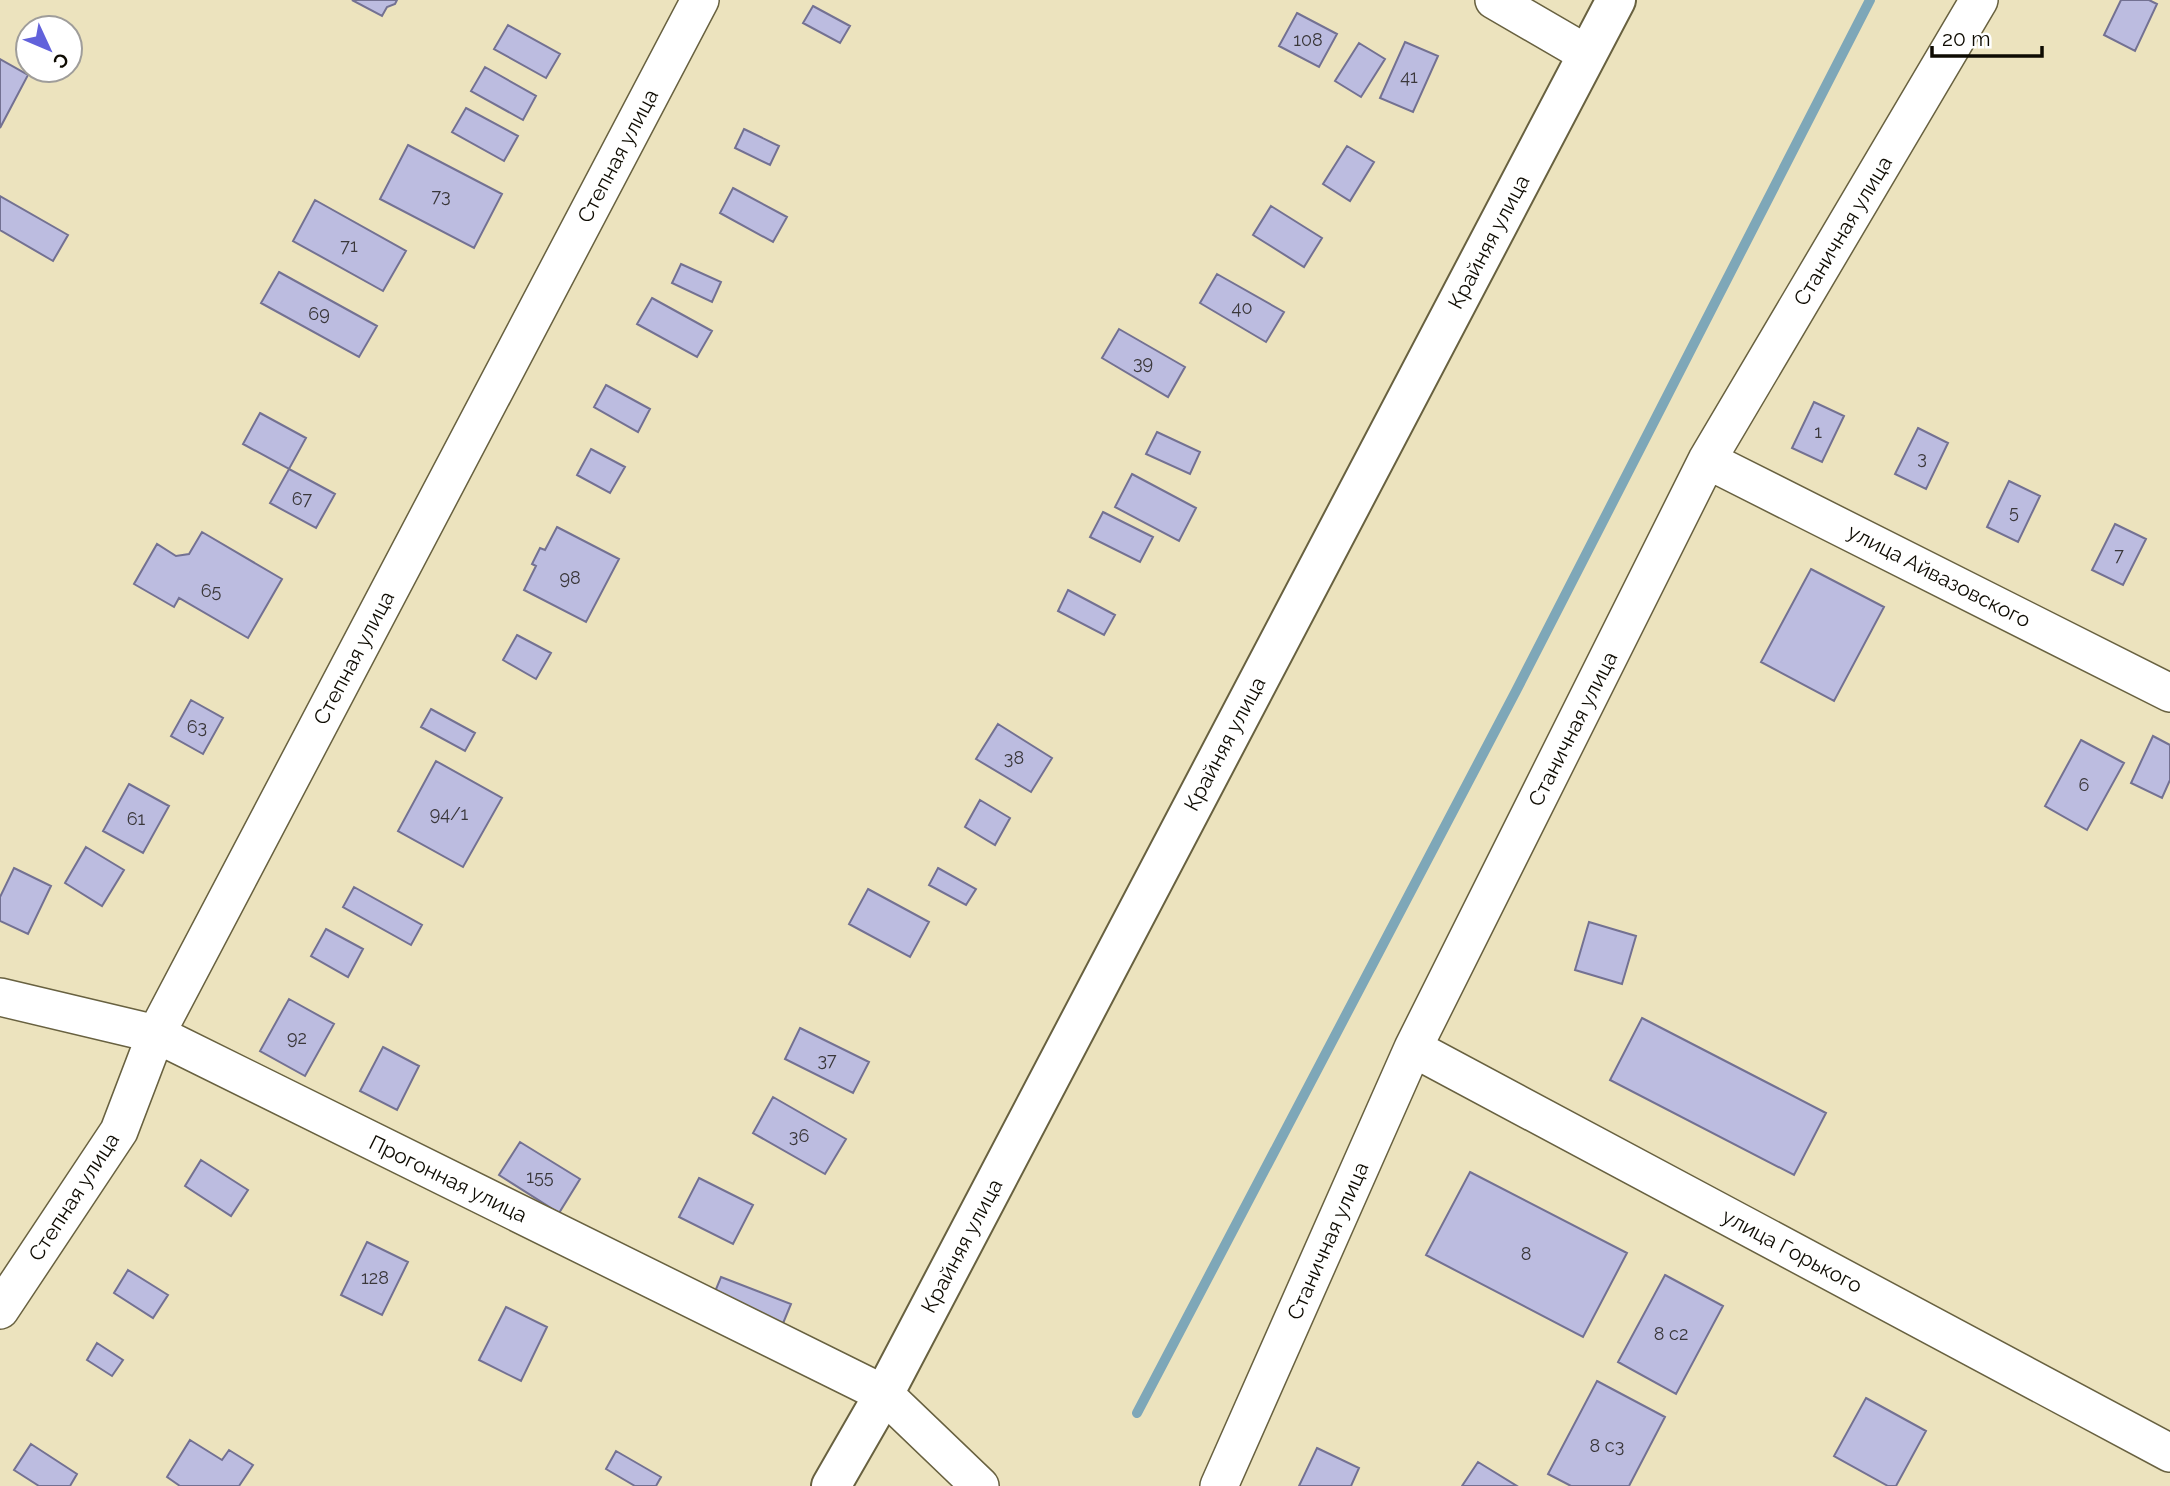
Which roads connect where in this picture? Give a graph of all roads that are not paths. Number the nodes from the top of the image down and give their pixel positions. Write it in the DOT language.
graph roads {
  1 [pos="700,0"];
  2 [pos="1494,0"];
  3 [pos="1616,0"];
  4 [pos="1979,0"];
  5 [pos="1587,54"];
  6 [pos="1707,460"];
  7 [pos="2170,693"];
  8 [pos="0,997"];
  9 [pos="156,1034"];
  10 [pos="1413,1048"];
  11 [pos="0,1310"];
  12 [pos="884,1394"];
  13 [pos="2170,1453"];
  14 [pos="831,1486"];
  15 [pos="980,1486"];
  16 [pos="1219,1486"];
  1 -- 9 [label="street, Степная улица"];
  2 -- 5 [label="street"];
  3 -- 5 [label="main road, Крайняя улица"];
  4 -- 6 [label="street, Станичная улица"];
  5 -- 12 [label="main road, Крайняя улица"];
  6 -- 7 [label="street, улица Айвазовского"];
  6 -- 10 [label="street, Станичная улица"];
  8 -- 9 [label="street, Прогонная улица"];
  9 -- 11 [label="street, Степная улица"];
  9 -- 12 [label="street, Прогонная улица"];
  10 -- 13 [label="street, улица Горького"];
  10 -- 16 [label="street, Станичная улица"];
  12 -- 14 [label="main road, Крайняя улица"];
  12 -- 15 [label="street, Прогонная улица"];
}
